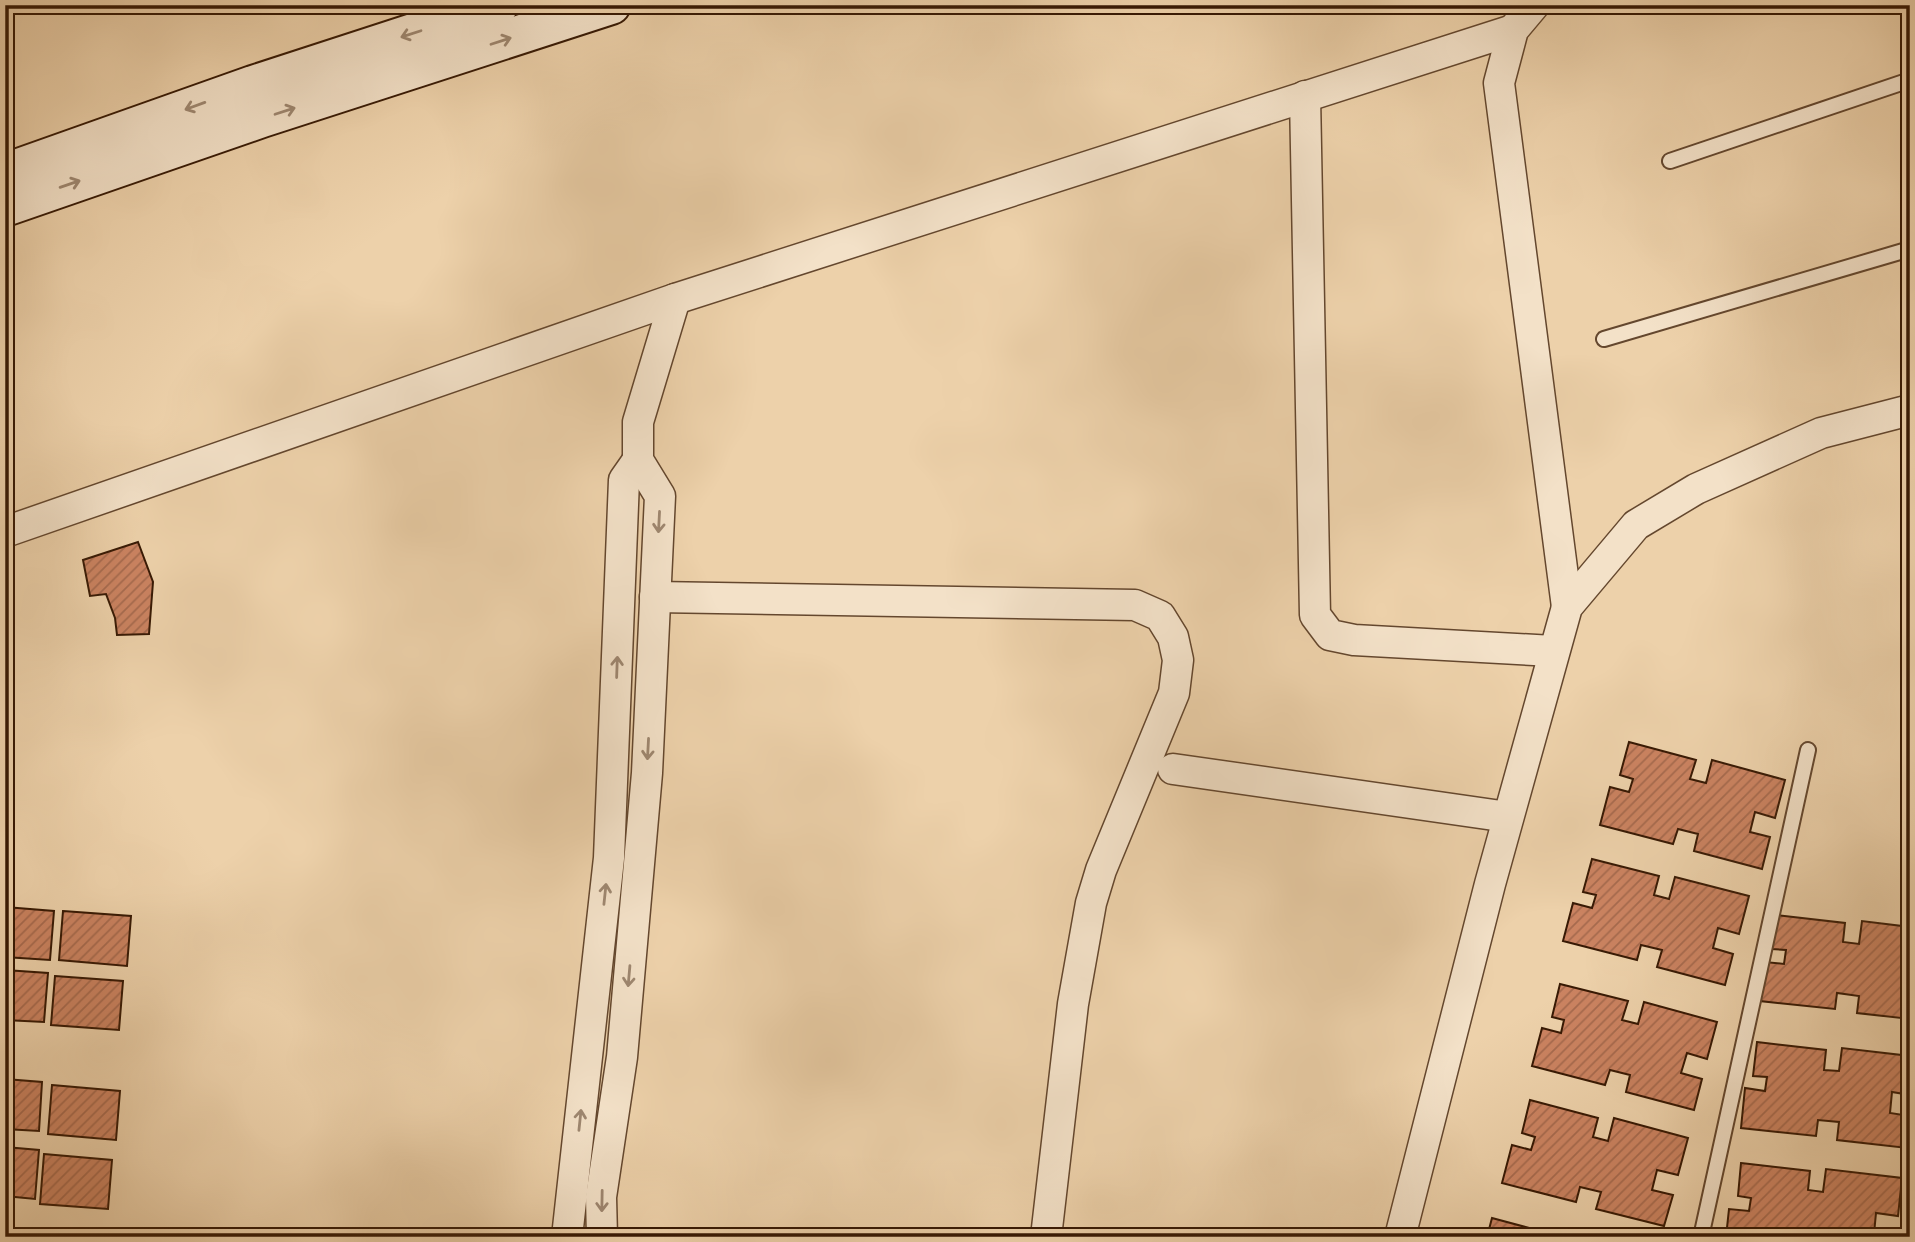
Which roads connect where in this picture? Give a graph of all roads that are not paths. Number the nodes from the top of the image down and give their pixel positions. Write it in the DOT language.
graph roads {
  1 [pos="499,5"];
  2 [pos="611,5"];
  3 [pos="1534,5"];
  4 [pos="1513,30"];
  5 [pos="1910,80"];
  6 [pos="1305,96"];
  7 [pos="1670,161"];
  8 [pos="5,173"];
  9 [pos="5,207"];
  10 [pos="1910,249"];
  11 [pos="675,299"];
  12 [pos="1604,338"];
  13 [pos="1910,410"];
  14 [pos="638,460"];
  15 [pos="5,532"];
  16 [pos="655,597"];
  17 [pos="1567,607"];
  18 [pos="1553,651"];
  19 [pos="1808,750"];
  20 [pos="1173,769"];
  21 [pos="1508,817"];
  22 [pos="567,1237"];
  23 [pos="602,1237"];
  24 [pos="1046,1237"];
  25 [pos="1400,1237"];
  26 [pos="1701,1237"];
  1 -- 8 [label="street, one-way"];
  9 -- 2 [label="street, one-way"];
  3 -- 4 [label="street"];
  4 -- 6 [label="street"];
  4 -- 17 [label="street"];
  5 -- 7 [label="lane"];
  6 -- 11 [label="street"];
  6 -- 18 [label="street"];
  10 -- 12 [label="lane"];
  11 -- 14 [label="street"];
  11 -- 15 [label="street"];
  13 -- 17 [label="street"];
  14 -- 16 [label="street, one-way"];
  22 -- 14 [label="street, one-way"];
  16 -- 23 [label="street, one-way"];
  16 -- 24 [label="street"];
  17 -- 18 [label="street"];
  18 -- 21 [label="street"];
  19 -- 26 [label="lane"];
  20 -- 21 [label="street"];
  21 -- 25 [label="street"];
}
